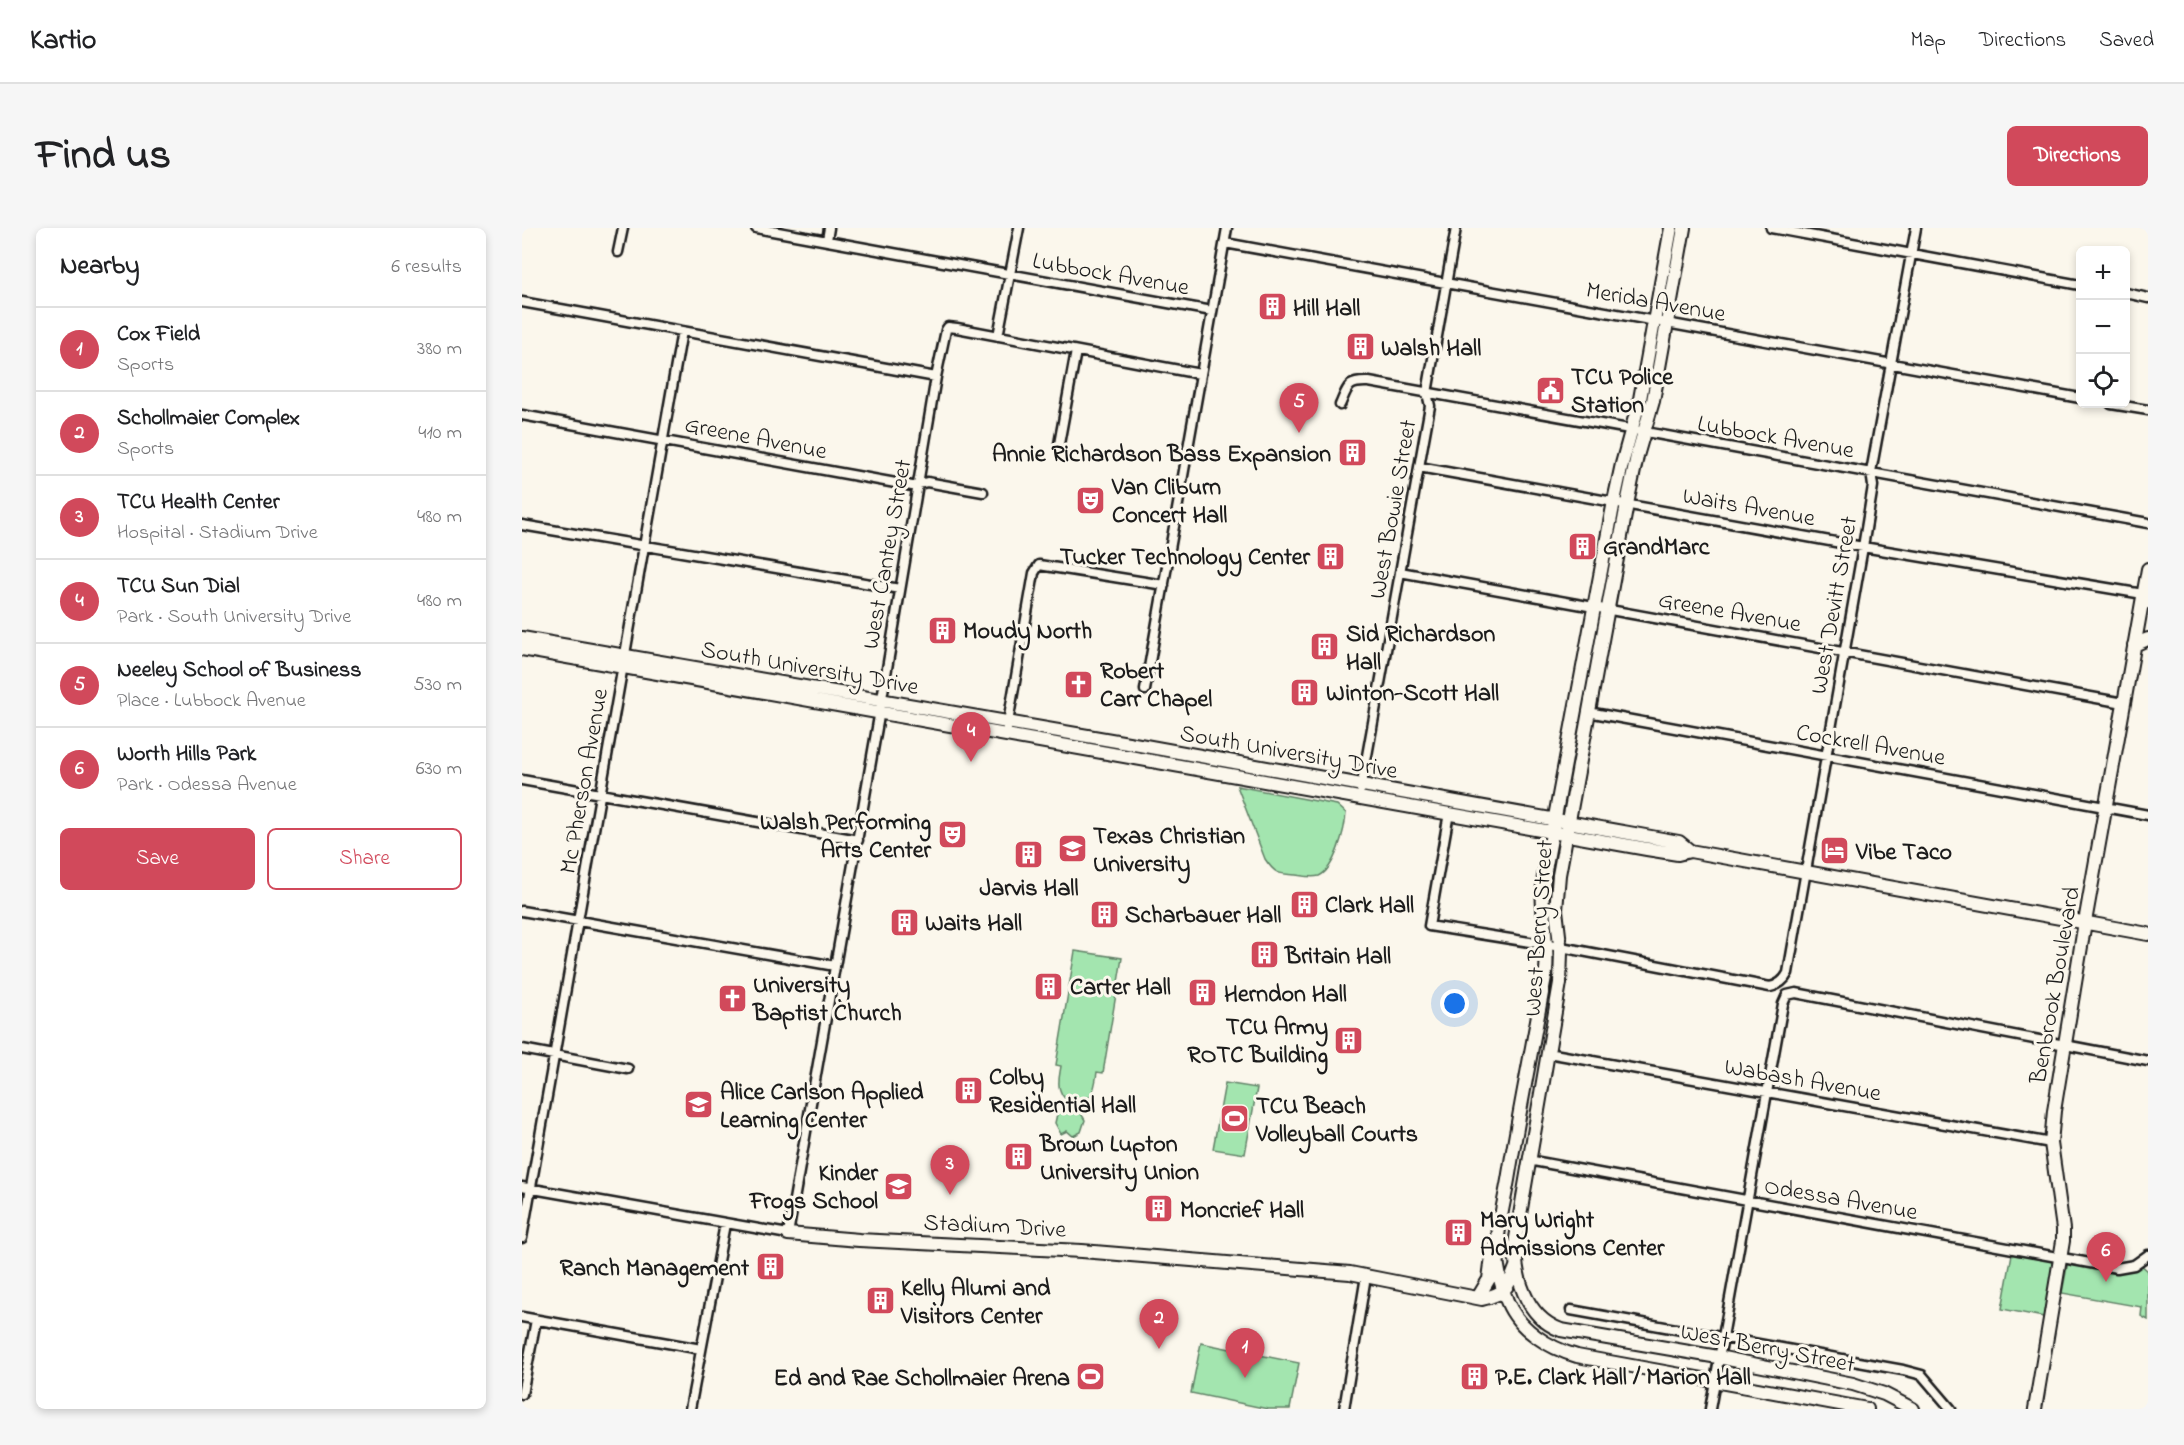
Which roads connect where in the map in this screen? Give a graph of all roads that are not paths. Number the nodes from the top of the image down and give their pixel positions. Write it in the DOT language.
graph roads {
  1 [pos="623,228"];
  2 [pos="756,228"];
  3 [pos="829,228"];
  4 [pos="1019,228"];
  5 [pos="1227,228"];
  6 [pos="1456,228"];
  7 [pos="1671,228"];
  8 [pos="1684,228"];
  9 [pos="1771,228"];
  10 [pos="1916,228"];
  11 [pos="827,240"];
  12 [pos="1224,243"];
  13 [pos="618,252"];
  14 [pos="1912,254"];
  15 [pos="1010,275"];
  16 [pos="1446,283"];
  17 [pos="2076,284"];
  18 [pos="2130,294"];
  19 [pos="2148,297"];
  20 [pos="522,302"];
  21 [pos="1212,311"];
  22 [pos="1660,322"];
  23 [pos="682,331"];
  24 [pos="998,336"];
  25 [pos="1076,351"];
  26 [pos="1891,364"];
  27 [pos="1200,374"];
  28 [pos="936,377"];
  29 [pos="1427,393"];
  30 [pos="2076,397"];
  31 [pos="1341,405"];
  32 [pos="2130,407"];
  33 [pos="2148,410"];
  34 [pos="522,415"];
  35 [pos="1638,431"];
  36 [pos="663,439"];
  37 [pos="1059,444"];
  38 [pos="1419,467"];
  39 [pos="1871,472"];
  40 [pos="918,484"];
  41 [pos="982,492"];
  42 [pos="1620,503"];
  43 [pos="2148,523"];
  44 [pos="522,525"];
  45 [pos="644,546"];
  46 [pos="1863,547"];
  47 [pos="2148,569"];
  48 [pos="1400,572"];
  49 [pos="1164,585"];
  50 [pos="900,589"];
  51 [pos="2146,599"];
  52 [pos="1601,608"];
  53 [pos="522,638"];
  54 [pos="2148,639"];
  55 [pos="2134,645"];
  56 [pos="522,649"];
  57 [pos="1844,652"];
  58 [pos="624,661"];
  59 [pos="1582,669"];
  60 [pos="1145,690"];
  61 [pos="2124,703"];
  62 [pos="880,706"];
  63 [pos="1588,712"];
  64 [pos="1007,728"];
  65 [pos="1826,756"];
  66 [pos="522,780"];
  67 [pos="1361,791"];
  68 [pos="600,794"];
  69 [pos="2106,807"];
  70 [pos="1449,813"];
  71 [pos="2148,815"];
  72 [pos="1553,826"];
  73 [pos="1567,829"];
  74 [pos="858,840"];
  75 [pos="1805,871"];
  76 [pos="1543,891"];
  77 [pos="522,911"];
  78 [pos="578,921"];
  79 [pos="2085,922"];
  80 [pos="2148,934"];
  81 [pos="1546,946"];
  82 [pos="1561,946"];
  83 [pos="835,966"];
  84 [pos="1544,983"];
  85 [pos="2065,1046"];
  86 [pos="522,1049"];
  87 [pos="1548,1053"];
  88 [pos="554,1055"];
  89 [pos="1531,1055"];
  90 [pos="2148,1061"];
  91 [pos="628,1069"];
  92 [pos="1767,1092"];
  93 [pos="1536,1115"];
  94 [pos="2051,1143"];
  95 [pos="1528,1160"];
  96 [pos="526,1187"];
  97 [pos="1748,1200"];
  98 [pos="1502,1217"];
  99 [pos="725,1224"];
  100 [pos="788,1234"];
  101 [pos="522,1238"];
  102 [pos="2147,1256"];
  103 [pos="2061,1258"];
  104 [pos="1516,1267"];
  105 [pos="1366,1276"];
  106 [pos="1504,1290"];
  107 [pos="1481,1297"];
  108 [pos="1571,1310"];
  109 [pos="1534,1311"];
  110 [pos="1513,1312"];
  111 [pos="522,1317"];
  112 [pos="536,1320"];
  113 [pos="1723,1338"];
  114 [pos="701,1349"];
  115 [pos="1719,1357"];
  116 [pos="1715,1380"];
  117 [pos="522,1394"];
  118 [pos="690,1409"];
  119 [pos="1344,1409"];
  120 [pos="1710,1409"];
  121 [pos="1867,1409"];
  122 [pos="1913,1409"];
  123 [pos="1951,1409"];
  124 [pos="2035,1409"];
  1 -- 13 [label="street"];
  2 -- 11 [label="street, Lubbock Avenue"];
  3 -- 11 [label="street"];
  4 -- 15 [label="street"];
  5 -- 12 [label="street"];
  6 -- 16 [label="street, West Bowie Street"];
  7 -- 22 [label="main road, West Berry Street"];
  8 -- 22 [label="main road, West Berry Street"];
  9 -- 14 [label="street"];
  10 -- 14 [label="street, West Devitt Street"];
  11 -- 15 [label="street, Lubbock Avenue"];
  12 -- 16 [label="street, Merida Avenue"];
  12 -- 21 [label="street"];
  14 -- 17 [label="street"];
  14 -- 26 [label="street, West Devitt Street"];
  15 -- 21 [label="street, Lubbock Avenue"];
  15 -- 24 [label="street"];
  16 -- 22 [label="street, Merida Avenue"];
  16 -- 29 [label="street, West Bowie Street"];
  18 -- 19 [label="street"];
  20 -- 23 [label="street"];
  21 -- 27 [label="street"];
  22 -- 26 [label="street, Merida Avenue"];
  22 -- 35 [label="main road, West Berry Street"];
  23 -- 28 [label="street"];
  23 -- 36 [label="street, Mc Pherson Avenue"];
  24 -- 25 [label="street"];
  24 -- 28 [label="street, West Cantey Street"];
  25 -- 27 [label="street"];
  25 -- 37 [label="street"];
  26 -- 30 [label="street, Merida Avenue"];
  26 -- 39 [label="street, West Devitt Street"];
  27 -- 49 [label="street"];
  28 -- 40 [label="street, West Cantey Street"];
  29 -- 31 [label="street, Lubbock Avenue"];
  29 -- 35 [label="street, Lubbock Avenue"];
  29 -- 38 [label="street, West Bowie Street"];
  32 -- 33 [label="street"];
  34 -- 36 [label="street, Greene Avenue"];
  35 -- 39 [label="street, Lubbock Avenue"];
  35 -- 42 [label="main road, West Berry Street"];
  36 -- 40 [label="street, Greene Avenue"];
  36 -- 45 [label="street, Mc Pherson Avenue"];
  38 -- 42 [label="street, Waits Avenue"];
  38 -- 48 [label="street, West Bowie Street"];
  39 -- 43 [label="street, Lubbock Avenue"];
  39 -- 46 [label="street, West Devitt Street"];
  40 -- 41 [label="street, Greene Avenue"];
  40 -- 50 [label="street, West Cantey Street"];
  42 -- 46 [label="street, Waits Avenue"];
  42 -- 52 [label="main road, West Berry Street"];
  44 -- 45 [label="street"];
  45 -- 50 [label="street"];
  45 -- 58 [label="street, Mc Pherson Avenue"];
  46 -- 51 [label="street, Waits Avenue"];
  46 -- 57 [label="street, West Devitt Street"];
  47 -- 51 [label="main road, Benbrook Boulevard"];
  48 -- 52 [label="street, Greene Avenue"];
  48 -- 67 [label="street, West Bowie Street"];
  49 -- 60 [label="street"];
  49 -- 64 [label="street"];
  50 -- 62 [label="street, West Cantey Street"];
  51 -- 55 [label="main road, Benbrook Boulevard"];
  52 -- 57 [label="street, Greene Avenue"];
  52 -- 59 [label="main road, West Berry Street"];
  52 -- 63 [label="main road, West Berry Street"];
  53 -- 58 [label="main road, South University Drive"];
  54 -- 55 [label="main road"];
  55 -- 61 [label="main road, Benbrook Boulevard"];
  56 -- 58 [label="main road, South University Drive"];
  57 -- 61 [label="street, Greene Avenue"];
  57 -- 65 [label="street, West Devitt Street"];
  58 -- 62 [label="main road, South University Drive"];
  58 -- 68 [label="street, Mc Pherson Avenue"];
  59 -- 63 [label="main road"];
  59 -- 72 [label="main road, West Berry Street"];
  61 -- 69 [label="main road, Benbrook Boulevard"];
  62 -- 64 [label="main road, South University Drive"];
  62 -- 74 [label="street, West Cantey Street"];
  63 -- 65 [label="street, Cockrell Avenue"];
  63 -- 73 [label="main road, West Berry Street"];
  64 -- 67 [label="main road, South University Drive"];
  65 -- 69 [label="street, Cockrell Avenue"];
  65 -- 75 [label="street, West Devitt Street"];
  66 -- 68 [label="street"];
  67 -- 70 [label="main road, South University Drive"];
  67 -- 72 [label="main road, South University Drive"];
  68 -- 74 [label="street"];
  68 -- 78 [label="street, Mc Pherson Avenue"];
  69 -- 71 [label="street, Cockrell Avenue"];
  69 -- 79 [label="main road, Benbrook Boulevard"];
  70 -- 72 [label="main road, South University Drive"];
  70 -- 81 [label="street"];
  72 -- 73 [label="main road, South University Drive"];
  72 -- 76 [label="main road, West Berry Street"];
  73 -- 75 [label="main road, South University Drive"];
  73 -- 82 [label="main road, West Berry Street"];
  74 -- 83 [label="street, West Cantey Street"];
  75 -- 79 [label="main road, South University Drive"];
  75 -- 82 [label="street, West Devitt Street"];
  76 -- 81 [label="main road, West Berry Street"];
  76 -- 82 [label="main road"];
  77 -- 78 [label="street"];
  78 -- 83 [label="street"];
  78 -- 88 [label="street, Mc Pherson Avenue"];
  79 -- 80 [label="main road, South University Drive"];
  79 -- 85 [label="main road, Benbrook Boulevard"];
  81 -- 82 [label="street"];
  81 -- 84 [label="main road, West Berry Street"];
  82 -- 87 [label="main road, West Berry Street"];
  83 -- 100 [label="street, West Cantey Street"];
  84 -- 87 [label="main road"];
  84 -- 89 [label="main road, West Berry Street"];
  85 -- 90 [label="street"];
  85 -- 92 [label="street"];
  85 -- 94 [label="main road, Benbrook Boulevard"];
  86 -- 88 [label="street"];
  87 -- 92 [label="street, Wabash Avenue"];
  87 -- 93 [label="main road, West Berry Street"];
  88 -- 91 [label="street"];
  88 -- 96 [label="street, Mc Pherson Avenue"];
  89 -- 93 [label="main road"];
  89 -- 98 [label="main road, West Berry Street"];
  92 -- 94 [label="street, Wabash Avenue"];
  92 -- 97 [label="street"];
  93 -- 95 [label="main road, West Berry Street"];
  94 -- 103 [label="main road, Benbrook Boulevard"];
  95 -- 97 [label="street, Odessa Avenue"];
  95 -- 104 [label="main road, West Berry Street"];
  96 -- 99 [label="street, Stadium Drive"];
  96 -- 101 [label="street, Mc Pherson Avenue"];
  97 -- 103 [label="street, Odessa Avenue"];
  97 -- 113 [label="street"];
  98 -- 106 [label="main road, West Berry Street"];
  98 -- 107 [label="main road"];
  99 -- 100 [label="street, Stadium Drive"];
  99 -- 114 [label="street"];
  100 -- 105 [label="main road, Stadium Drive"];
  102 -- 103 [label="street, Odessa Avenue"];
  103 -- 124 [label="main road, Benbrook Boulevard"];
  104 -- 106 [label="main road"];
  104 -- 109 [label="main road, West Berry Street"];
  105 -- 107 [label="main road, Stadium Drive"];
  105 -- 119 [label="street"];
  106 -- 107 [label="main road, Stadium Drive"];
  106 -- 109 [label="main road"];
  106 -- 110 [label="main road, West Berry Street"];
  107 -- 110 [label="main road"];
  108 -- 113 [label="street"];
  109 -- 115 [label="main road, West Berry Street"];
  110 -- 116 [label="main road, West Berry Street"];
  111 -- 112 [label="street"];
  112 -- 114 [label="street"];
  112 -- 117 [label="street"];
  113 -- 115 [label="street"];
  113 -- 123 [label="street"];
  114 -- 118 [label="street"];
  115 -- 116 [label="street"];
  115 -- 122 [label="main road, West Berry Street"];
  116 -- 120 [label="street"];
  116 -- 121 [label="main road, West Berry Street"];
}
